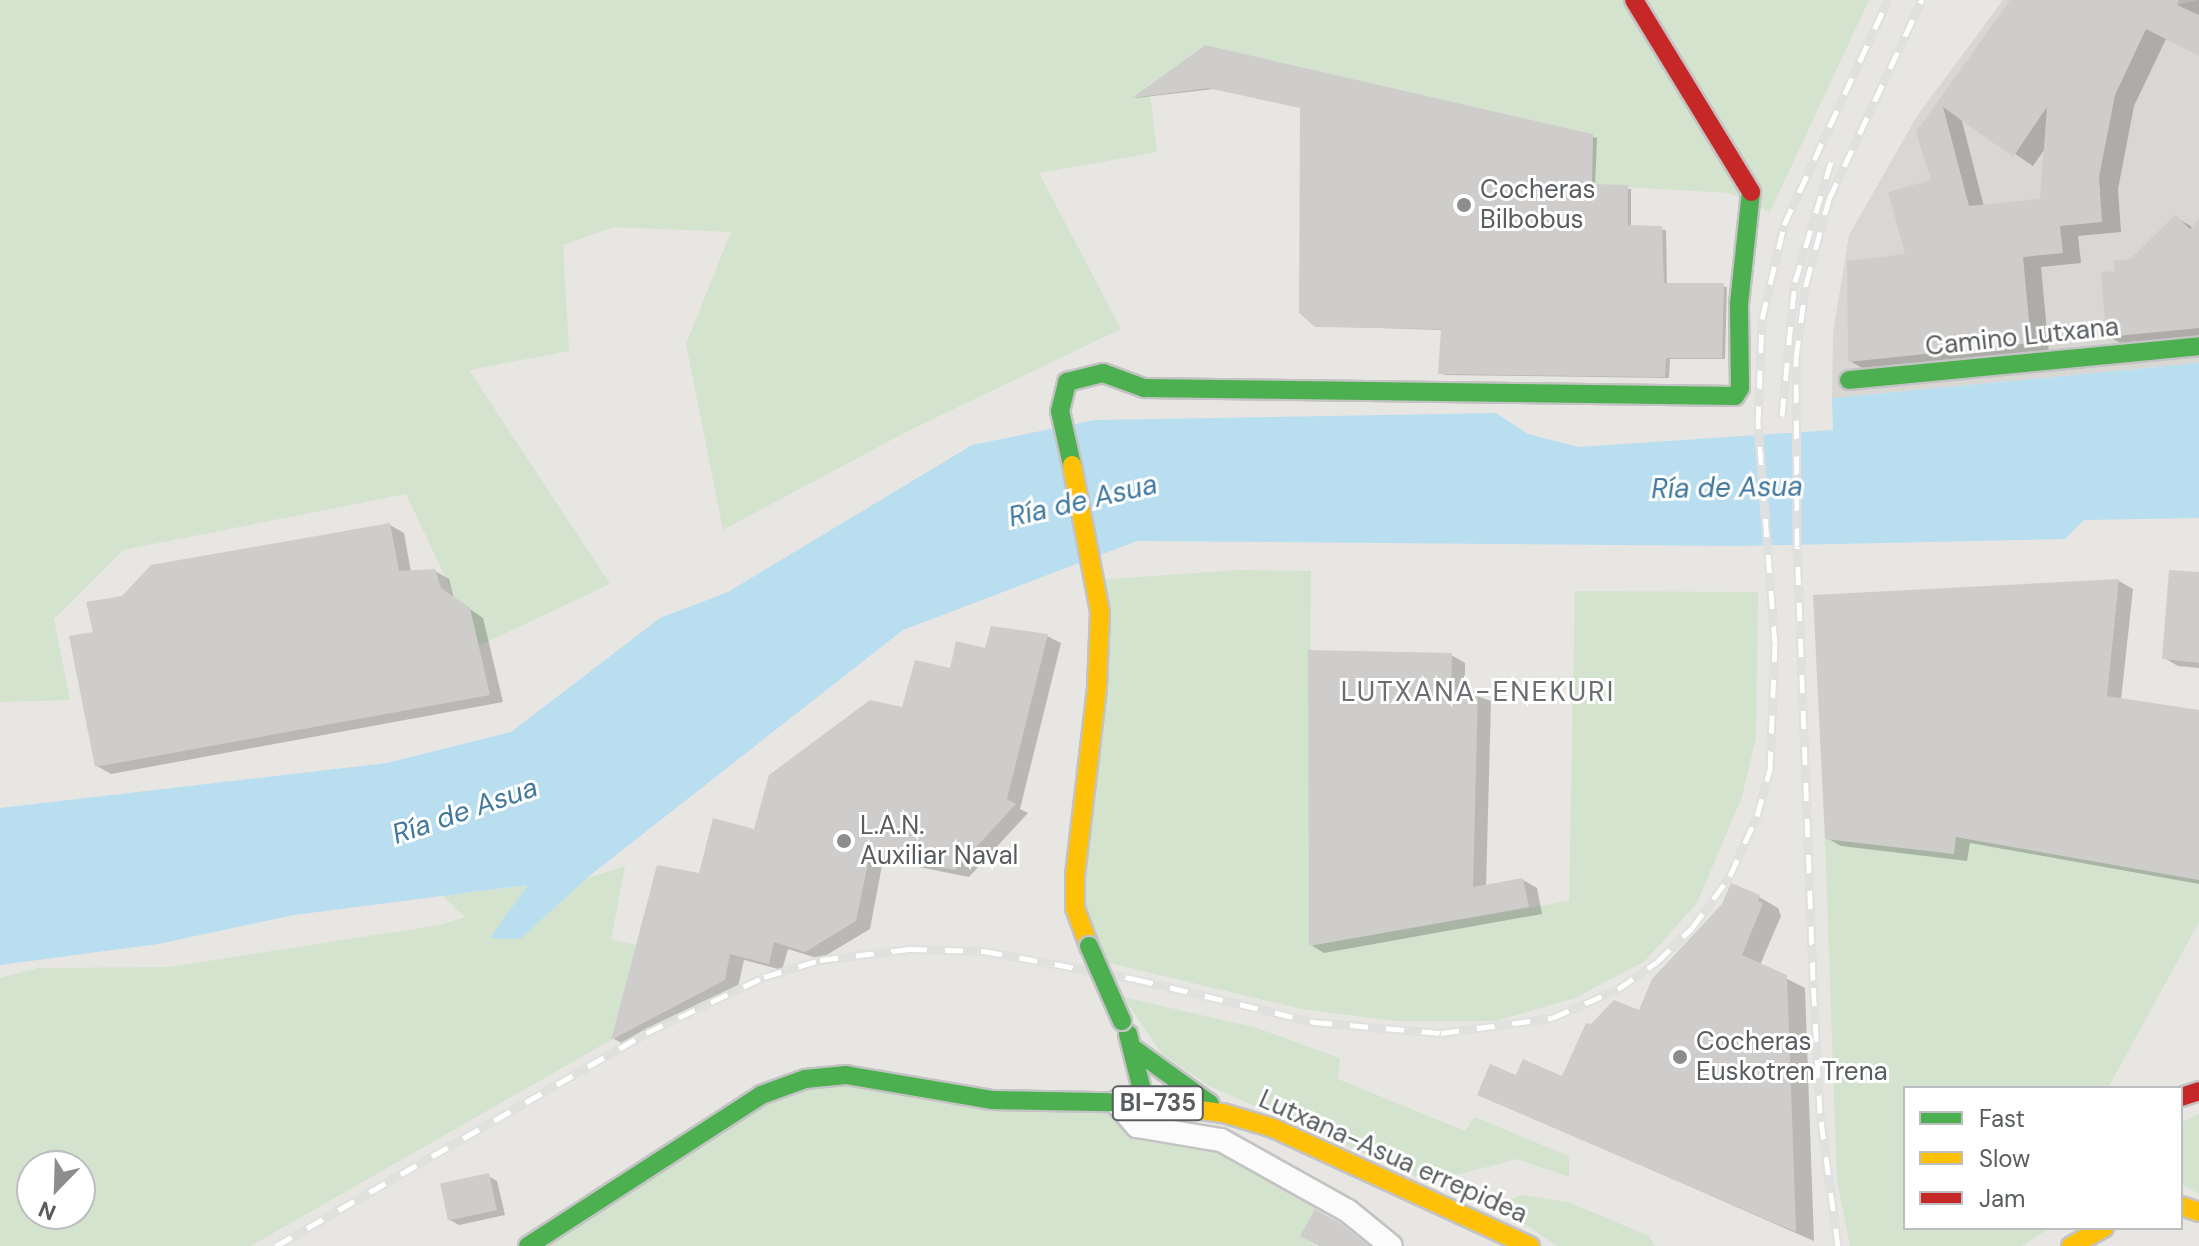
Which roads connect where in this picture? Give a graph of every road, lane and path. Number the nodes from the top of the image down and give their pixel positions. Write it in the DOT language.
graph roads {
  1 [pos="1634,0"];
  2 [pos="2199,346"];
  3 [pos="1849,380"];
  4 [pos="1134,1049"];
  5 [pos="1116,1102"];
  6 [pos="1145,1102"];
  7 [pos="1223,1113"];
  8 [pos="2100,1230"];
  9 [pos="528,1246"];
  10 [pos="1391,1246"];
  11 [pos="1530,1246"];
  12 [pos="2071,1246"];
  1 -- 4 [label="street, bridge"];
  2 -- 3 [label="street, Camino Lutxana"];
  4 -- 6 [label="street"];
  4 -- 7 [label="street"];
  5 -- 6 [label="street, Lutxana-Asua errepidea / BI-735"];
  5 -- 9 [label="street, Lutxana-Asua errepidea / BI-735"];
  5 -- 10 [label="street"];
  6 -- 7 [label="street, Lutxana-Asua errepidea / BI-735"];
  7 -- 11 [label="street, Lutxana-Asua errepidea / BI-735"];
  8 -- 12 [label="street"];
}
